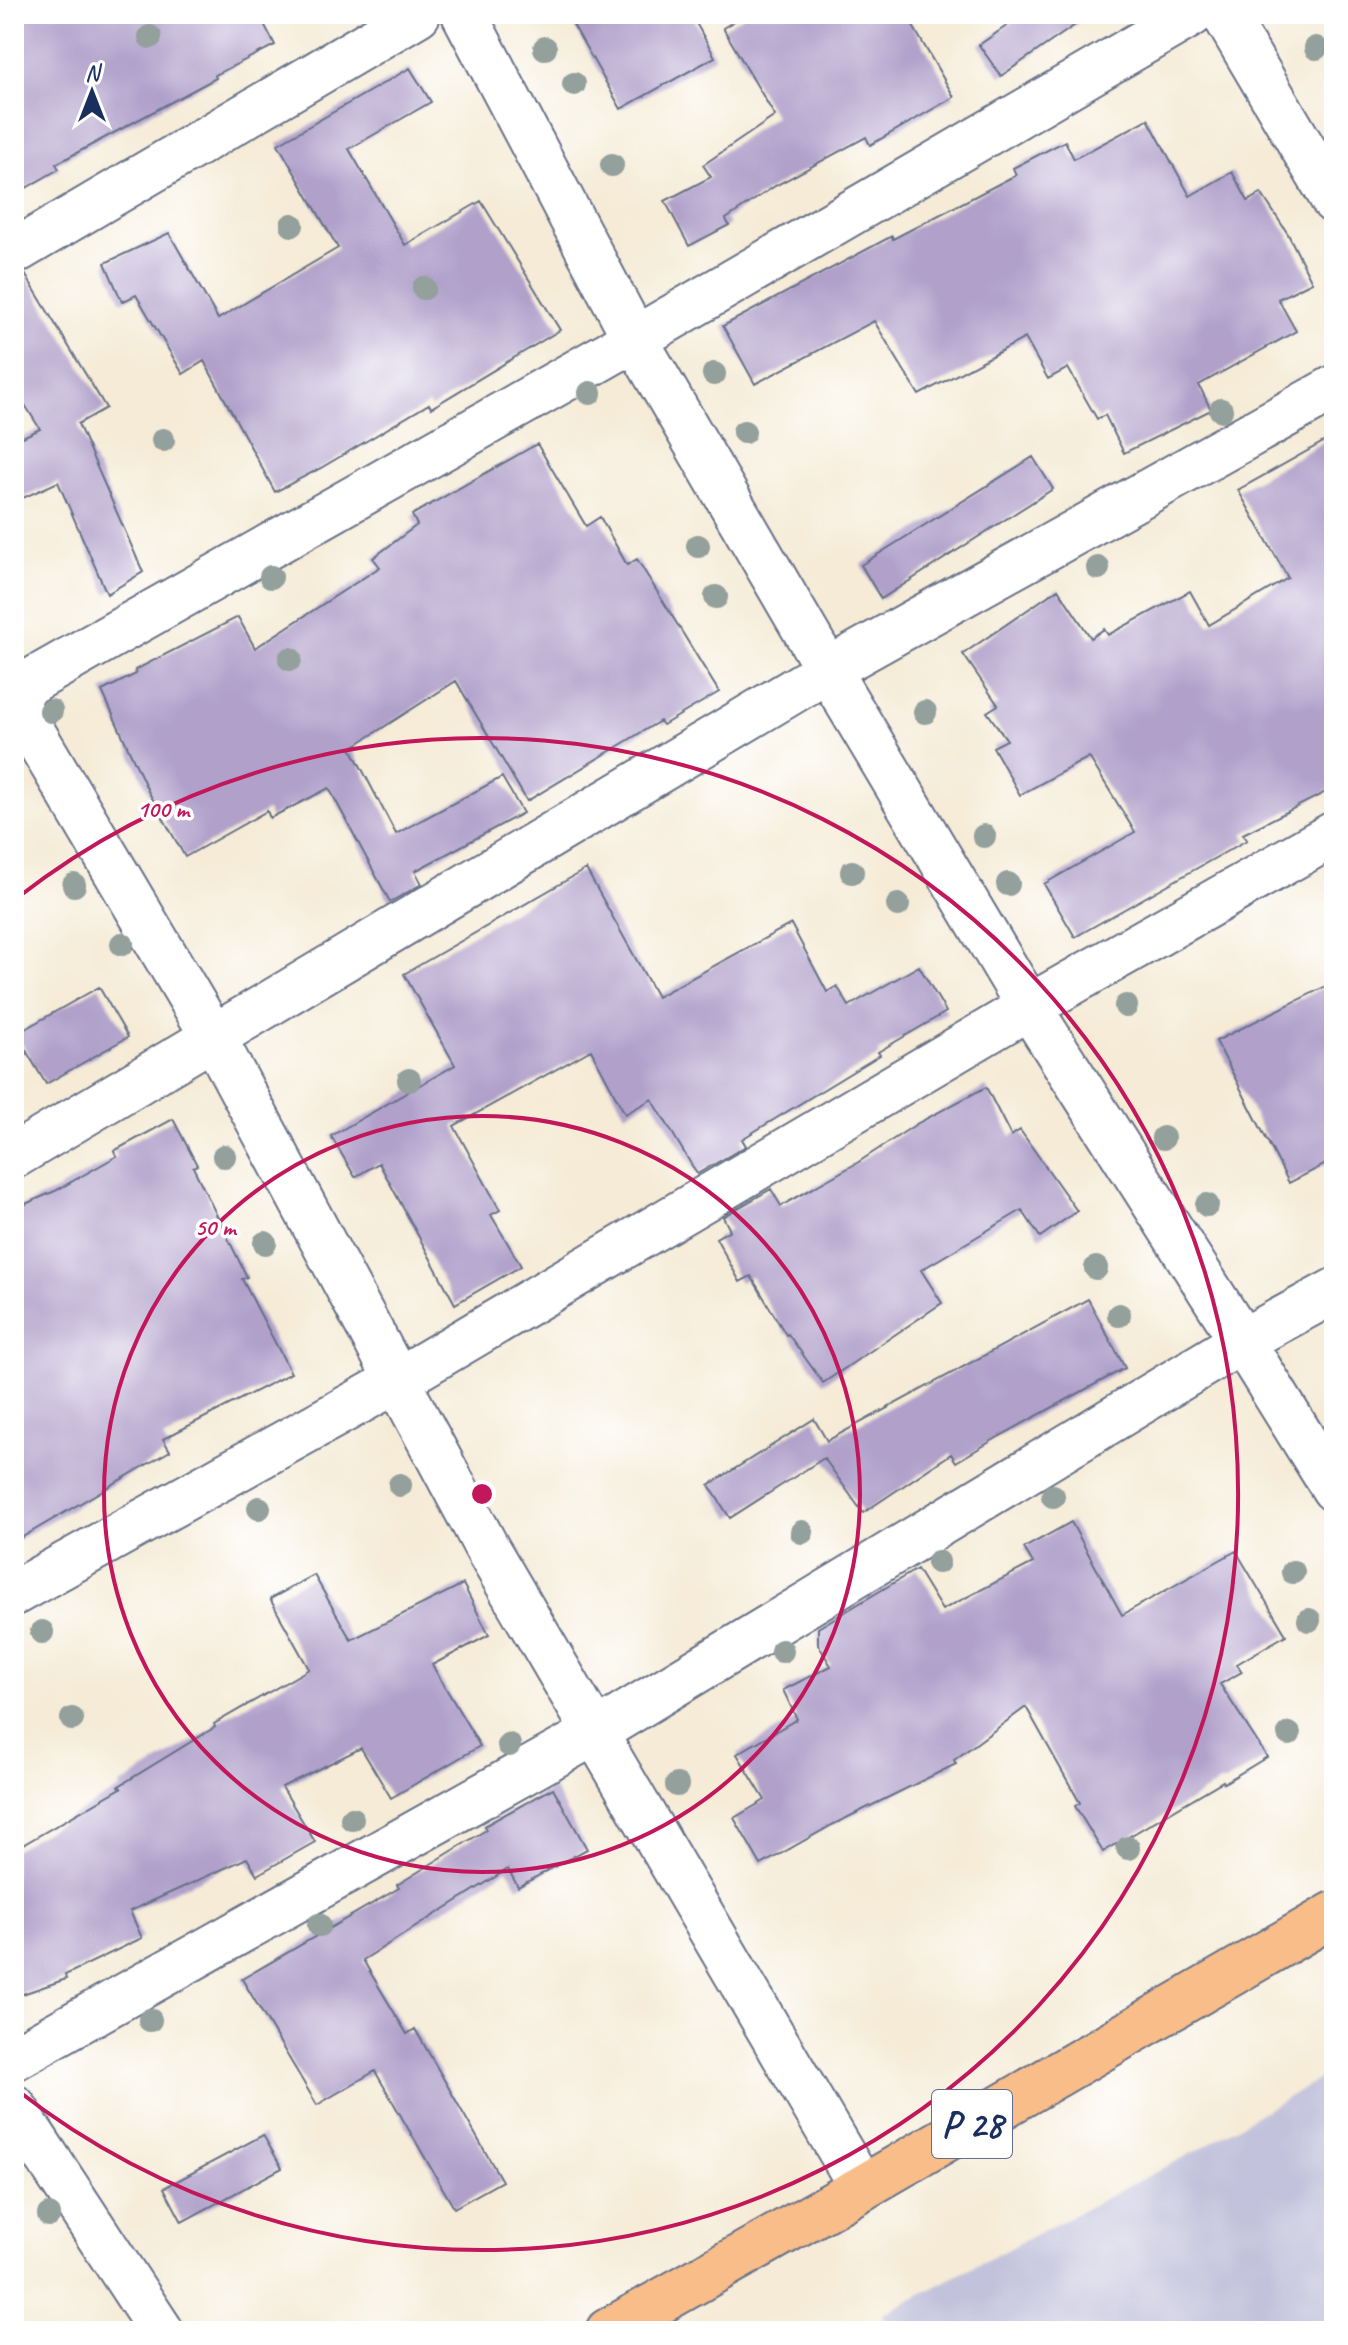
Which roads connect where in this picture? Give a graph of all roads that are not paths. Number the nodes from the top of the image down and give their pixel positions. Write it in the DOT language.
graph roads {
  1 [pos="418,14"];
  2 [pos="464,14"];
  3 [pos="1192,14"];
  4 [pos="1224,14"];
  5 [pos="1334,201"];
  6 [pos="14,252"];
  7 [pos="635,339"];
  8 [pos="1334,388"];
  9 [pos="828,670"];
  10 [pos="14,691"];
  11 [pos="14,700"];
  12 [pos="1334,834"];
  13 [pos="1029,1007"];
  14 [pos="214,1038"];
  15 [pos="14,1156"];
  16 [pos="1334,1291"];
  17 [pos="1242,1341"];
  18 [pos="398,1380"];
  19 [pos="1334,1489"];
  20 [pos="14,1593"];
  21 [pos="596,1732"];
  22 [pos="1334,1914"];
  23 [pos="14,2058"];
  24 [pos="14,2107"];
  25 [pos="862,2188"];
  26 [pos="161,2331"];
  27 [pos="608,2331"];
  1 -- 6 [label="street"];
  2 -- 7 [label="street"];
  3 -- 7 [label="street"];
  4 -- 5 [label="street"];
  7 -- 9 [label="street"];
  7 -- 10 [label="street"];
  8 -- 9 [label="street"];
  9 -- 13 [label="street"];
  9 -- 14 [label="street"];
  11 -- 14 [label="street"];
  12 -- 13 [label="street"];
  13 -- 17 [label="street"];
  13 -- 18 [label="street"];
  14 -- 15 [label="street"];
  14 -- 18 [label="street"];
  16 -- 17 [label="street"];
  17 -- 19 [label="street"];
  17 -- 21 [label="street"];
  18 -- 20 [label="street"];
  18 -- 21 [label="street"];
  21 -- 23 [label="street"];
  21 -- 25 [label="street"];
  22 -- 25 [label="main road, P 28"];
  24 -- 26 [label="street"];
  25 -- 27 [label="main road, P 28"];
}
